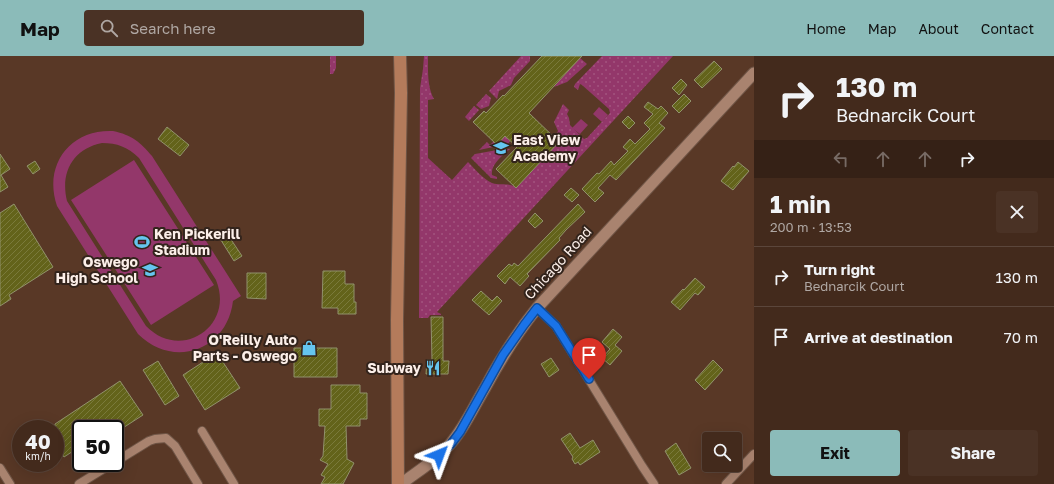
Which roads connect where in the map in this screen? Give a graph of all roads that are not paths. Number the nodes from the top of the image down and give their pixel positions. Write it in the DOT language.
graph roads {
  1 [pos="400,56"];
  2 [pos="754,73"];
  3 [pos="537,308"];
  4 [pos="202,431"];
  5 [pos="754,454"];
  6 [pos="124,456"];
  7 [pos="0,468"];
  8 [pos="98,472"];
  9 [pos="10,484"];
  10 [pos="79,484"];
  11 [pos="198,484"];
  12 [pos="234,484"];
  13 [pos="398,484"];
  14 [pos="402,484"];
  15 [pos="654,484"];
  16 [pos="726,484"];
  1 -- 13 [label="main road"];
  2 -- 3 [label="main road, Chicago Road"];
  3 -- 14 [label="main road, Chicago Road"];
  3 -- 15 [label="street"];
  4 -- 12 [label="street"];
  5 -- 16 [label="street"];
  6 -- 11 [label="street"];
  7 -- 9 [label="street"];
  8 -- 10 [label="street"];
}
